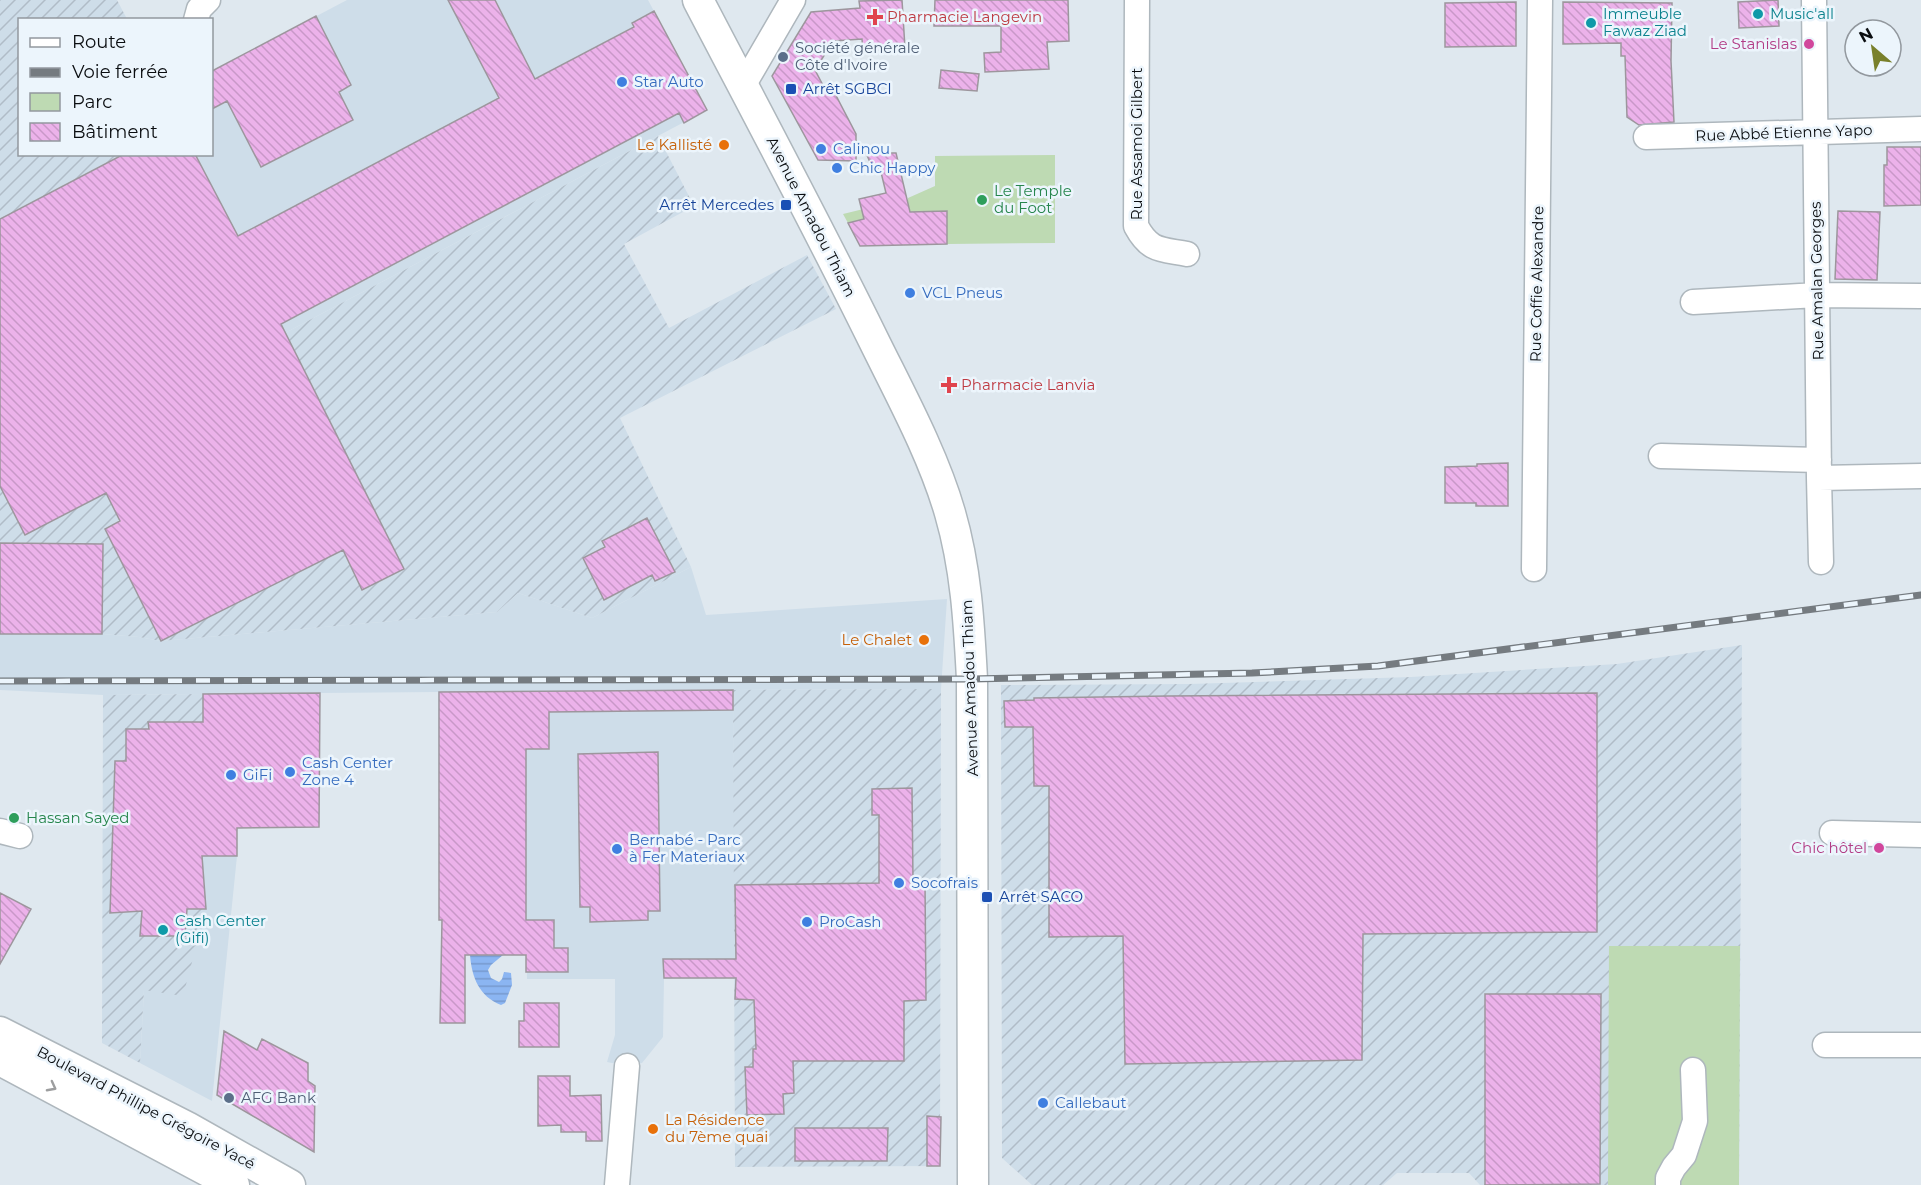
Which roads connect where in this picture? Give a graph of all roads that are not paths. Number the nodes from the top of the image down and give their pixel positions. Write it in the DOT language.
graph roads {
  1 [pos="208,0"];
  2 [pos="698,0"];
  3 [pos="794,0"];
  4 [pos="1137,0"];
  5 [pos="1540,0"];
  6 [pos="1814,0"];
  7 [pos="197,18"];
  8 [pos="743,86"];
  9 [pos="1921,129"];
  10 [pos="1815,132"];
  11 [pos="1646,137"];
  12 [pos="1187,254"];
  13 [pos="1817,295"];
  14 [pos="1921,296"];
  15 [pos="1693,302"];
  16 [pos="1661,456"];
  17 [pos="1819,469"];
  18 [pos="1921,476"];
  19 [pos="1821,562"];
  20 [pos="1534,568"];
  21 [pos="1832,833"];
  22 [pos="1921,835"];
  23 [pos="0,1032"];
  24 [pos="1826,1045"];
  25 [pos="1921,1045"];
  26 [pos="0,1060"];
  27 [pos="627,1066"];
  28 [pos="1693,1070"];
  29 [pos="234,1185"];
  30 [pos="290,1185"];
  31 [pos="617,1185"];
  32 [pos="973,1185"];
  33 [pos="1668,1185"];
  1 -- 7 [label="street"];
  2 -- 8 [label="main road, Avenue Amadou Thiam"];
  3 -- 8 [label="street"];
  4 -- 12 [label="street, Rue Assamoi Gilbert"];
  5 -- 20 [label="street, Rue Coffie Alexandre"];
  6 -- 10 [label="street, Rue Amalan Georges"];
  8 -- 32 [label="main road, Avenue Amadou Thiam"];
  9 -- 10 [label="street, Rue Abbé Etienne Yapo"];
  10 -- 11 [label="street, Rue Abbé Etienne Yapo"];
  10 -- 13 [label="street, Rue Amalan Georges"];
  13 -- 14 [label="street"];
  13 -- 15 [label="street"];
  13 -- 17 [label="street, Rue Amalan Georges"];
  16 -- 17 [label="street"];
  17 -- 18 [label="street"];
  17 -- 19 [label="street, Rue Amalan Georges"];
  21 -- 22 [label="street"];
  23 -- 30 [label="main road, Boulevard Phillipe Grégoire Yacé"];
  24 -- 25 [label="street"];
  26 -- 29 [label="main road, Boulevard Phillipe Grégoire Yacé, one-way"];
  27 -- 31 [label="street"];
  28 -- 33 [label="street"];
}
